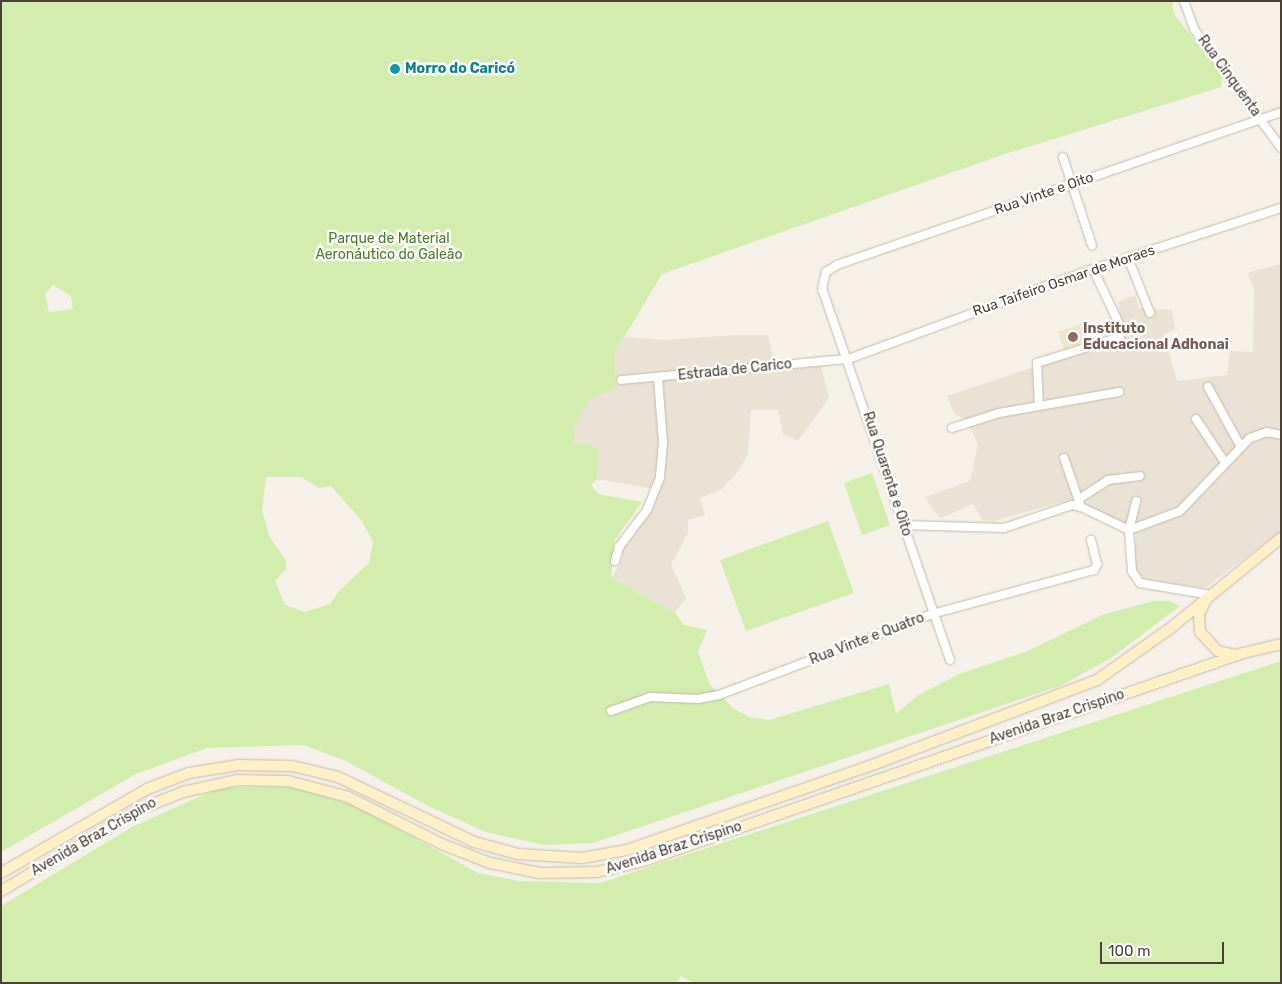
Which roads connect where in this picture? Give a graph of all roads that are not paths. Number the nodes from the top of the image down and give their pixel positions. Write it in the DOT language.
graph roads {
  1 [pos="1184,1"];
  2 [pos="1281,112"];
  3 [pos="1260,119"];
  4 [pos="1281,148"];
  5 [pos="1063,157"];
  6 [pos="1071,185"];
  7 [pos="1281,208"];
  8 [pos="1092,245"];
  9 [pos="1128,258"];
  10 [pos="1093,269"];
  11 [pos="822,289"];
  12 [pos="1150,313"];
  13 [pos="848,359"];
  14 [pos="658,378"];
  15 [pos="621,380"];
  16 [pos="1208,387"];
  17 [pos="1119,392"];
  18 [pos="1039,406"];
  19 [pos="1196,419"];
  20 [pos="952,428"];
  21 [pos="1281,435"];
  22 [pos="1241,447"];
  23 [pos="1064,458"];
  24 [pos="1224,461"];
  25 [pos="1140,476"];
  26 [pos="1079,498"];
  27 [pos="1136,501"];
  28 [pos="1082,507"];
  29 [pos="904,525"];
  30 [pos="1129,530"];
  31 [pos="1281,538"];
  32 [pos="1091,540"];
  33 [pos="615,561"];
  34 [pos="1209,597"];
  35 [pos="932,614"];
  36 [pos="1281,644"];
  37 [pos="1244,653"];
  38 [pos="950,660"];
  39 [pos="611,711"];
  40 [pos="1,873"];
  41 [pos="1,891"];
  1 -- 3 [label="street, Rua Cinquenta"];
  2 -- 3 [label="street, Rua Vinte e Oito"];
  3 -- 4 [label="street, Rua Cinquenta"];
  3 -- 6 [label="street, Rua Vinte e Oito"];
  5 -- 6 [label="street"];
  6 -- 8 [label="street"];
  6 -- 11 [label="street, Rua Vinte e Oito"];
  7 -- 9 [label="street, Rua Taifeiro Osmar de Moraes"];
  9 -- 10 [label="street, Rua Taifeiro Osmar de Moraes"];
  9 -- 12 [label="street"];
  10 -- 13 [label="street, Rua Taifeiro Osmar de Moraes"];
  10 -- 18 [label="street"];
  11 -- 13 [label="street, Rua Quarenta e Oito"];
  13 -- 14 [label="street, Estrada de Carico"];
  13 -- 29 [label="street, Rua Quarenta e Oito"];
  14 -- 15 [label="street, Estrada de Carico"];
  14 -- 33 [label="street"];
  16 -- 22 [label="street"];
  17 -- 18 [label="street"];
  18 -- 20 [label="street"];
  19 -- 24 [label="street"];
  21 -- 22 [label="street"];
  22 -- 24 [label="street"];
  23 -- 26 [label="street"];
  24 -- 30 [label="street"];
  25 -- 26 [label="street"];
  26 -- 28 [label="street"];
  27 -- 30 [label="street"];
  28 -- 29 [label="street"];
  28 -- 30 [label="street"];
  29 -- 35 [label="street, Rua Quarenta e Oito"];
  30 -- 34 [label="street"];
  31 -- 34 [label="main road, Avenida Braz Crispino"];
  32 -- 35 [label="street, Rua Vinte e Quatro"];
  34 -- 37 [label="main road"];
  34 -- 40 [label="main road, Avenida Braz Crispino"];
  35 -- 38 [label="street, Rua Quarenta e Oito"];
  35 -- 39 [label="street, Rua Vinte e Quatro"];
  36 -- 37 [label="main road"];
  37 -- 41 [label="main road, Avenida Braz Crispino"];
}
